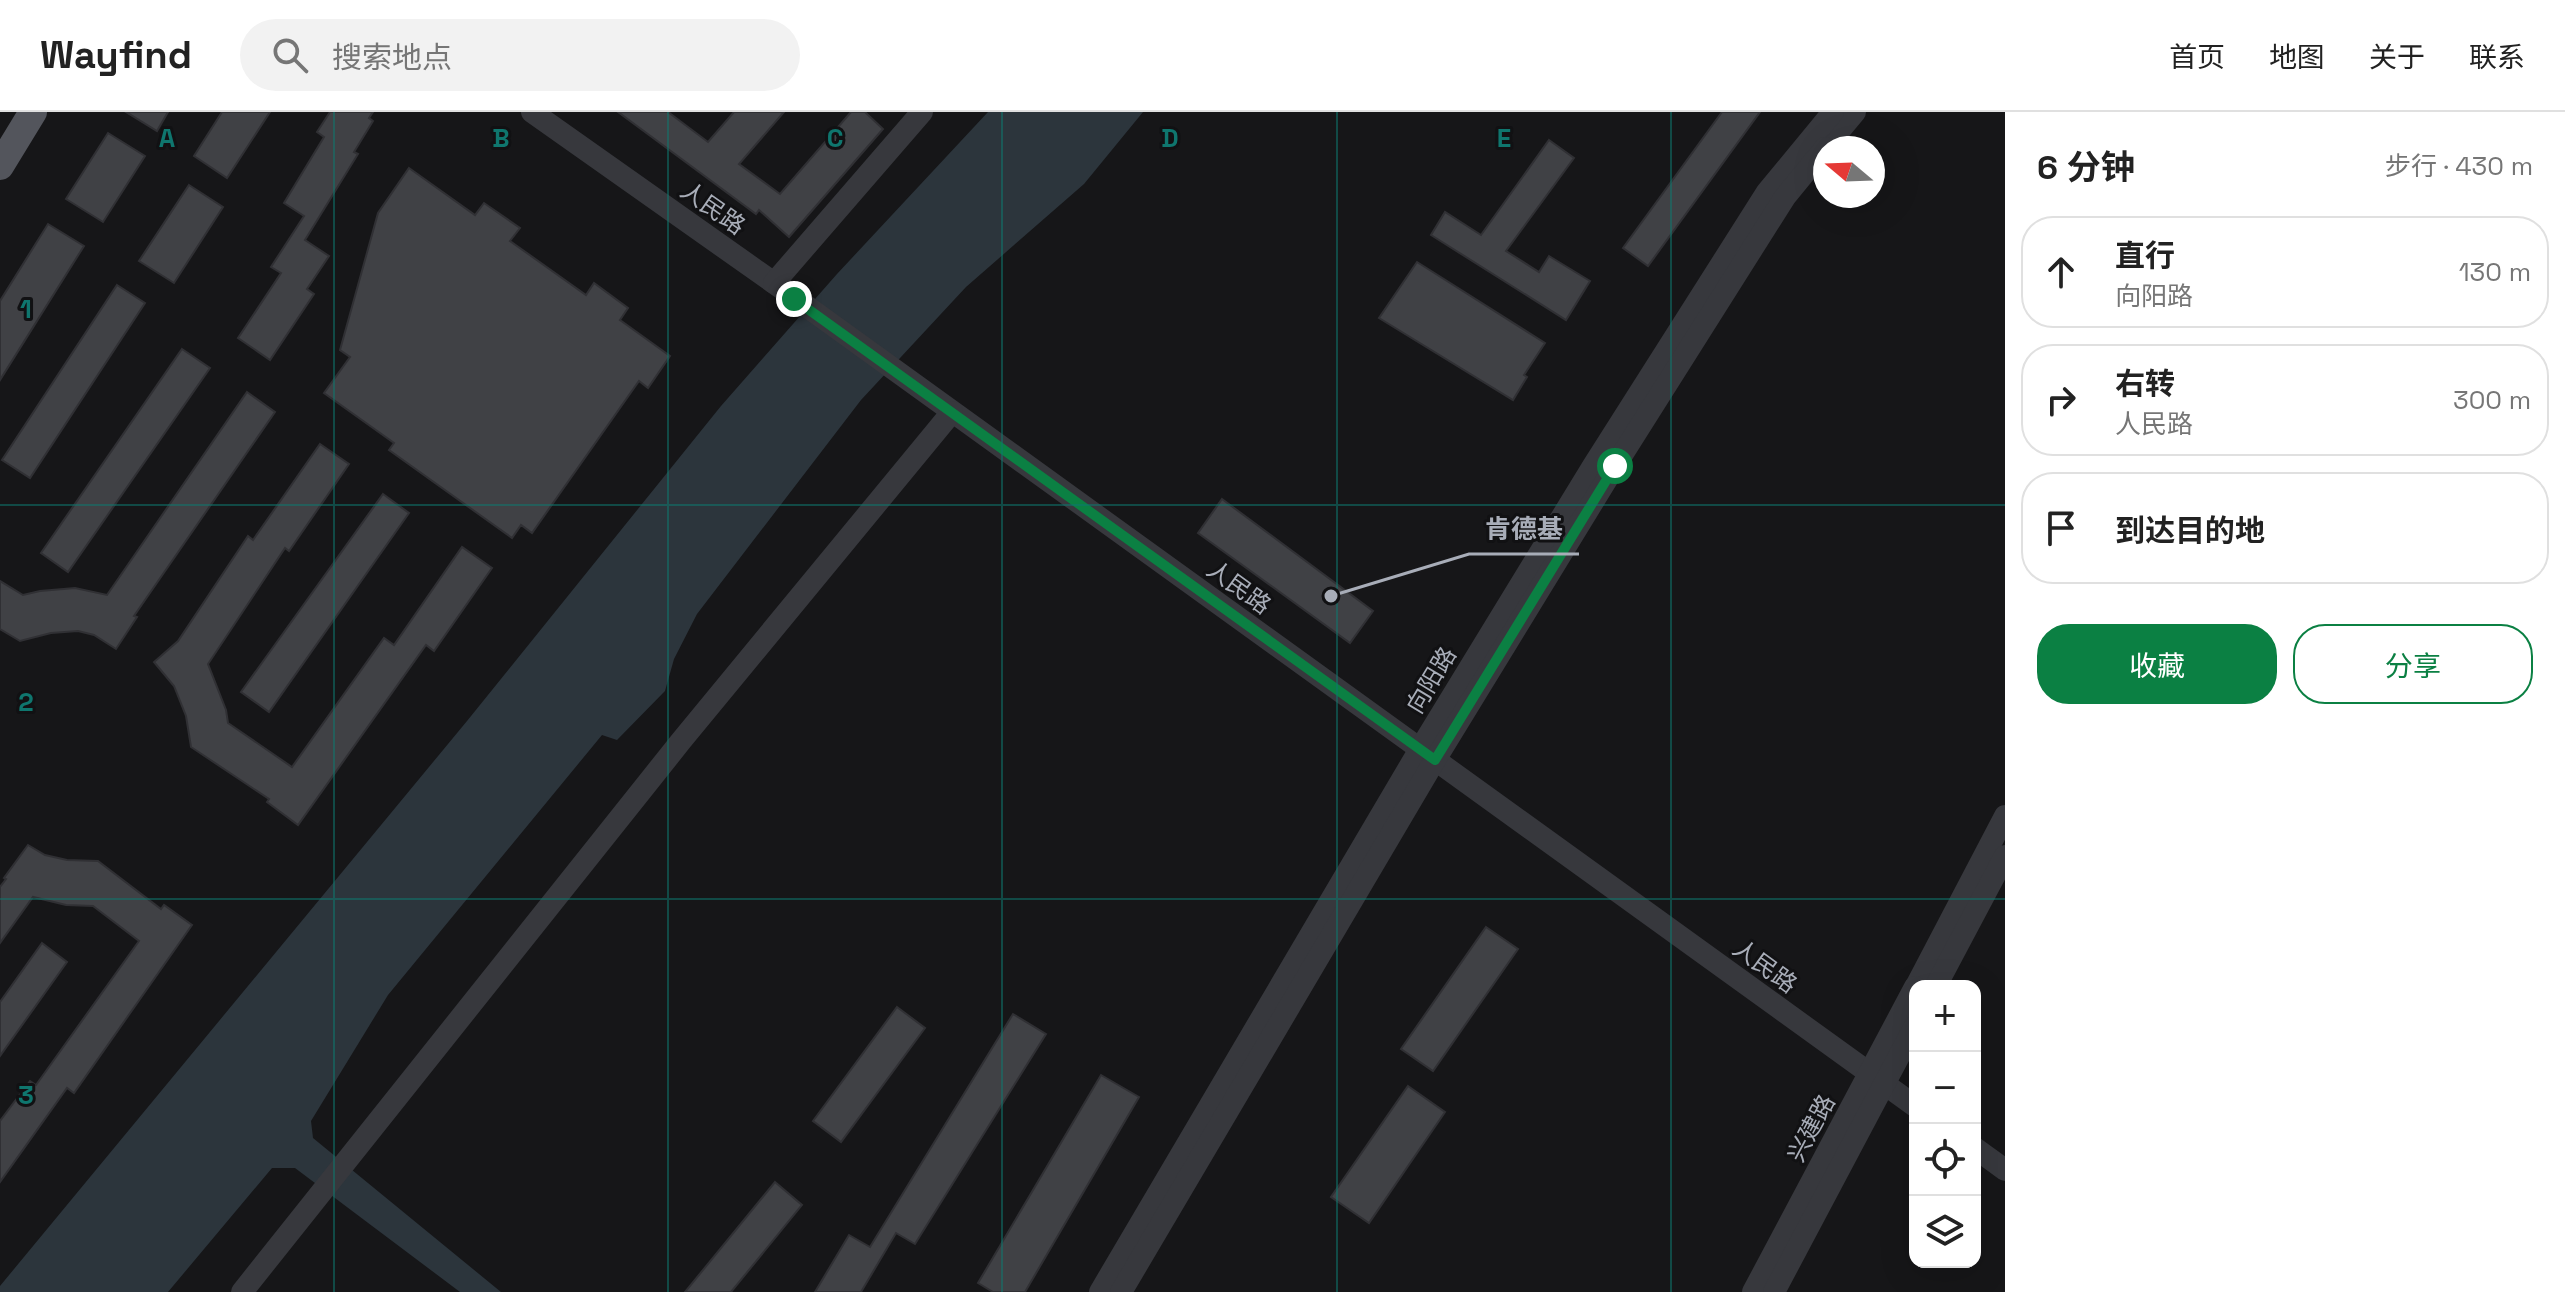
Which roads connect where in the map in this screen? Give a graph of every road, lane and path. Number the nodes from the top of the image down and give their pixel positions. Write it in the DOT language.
graph roads {
  1 [pos="13,112"];
  2 [pos="33,112"];
  3 [pos="532,112"];
  4 [pos="922,112"];
  5 [pos="1833,112"];
  6 [pos="1855,112"];
  7 [pos="0,133"];
  8 [pos="1835,136"];
  9 [pos="1813,163"];
  10 [pos="0,166"];
  11 [pos="774,283"];
  12 [pos="952,412"];
  13 [pos="1427,754"];
  14 [pos="2005,816"];
  15 [pos="2005,856"];
  16 [pos="1919,980"];
  17 [pos="1939,980"];
  18 [pos="1909,1002"];
  19 [pos="1909,1034"];
  20 [pos="1877,1079"];
  21 [pos="1909,1102"];
  22 [pos="1981,1152"];
  23 [pos="2005,1170"];
  24 [pos="242,1292"];
  25 [pos="1100,1292"];
  26 [pos="1121,1292"];
  27 [pos="1753,1292"];
  28 [pos="1774,1292"];
  1 -- 7 [label="main road"];
  2 -- 10 [label="main road"];
  3 -- 11 [label="street, 人民路"];
  4 -- 11 [label="street"];
  5 -- 13 [label="street, 向阳路"];
  6 -- 8 [label="street, 向阳路"];
  9 -- 13 [label="street, 向阳路"];
  11 -- 12 [label="street, 人民路"];
  12 -- 13 [label="street, 人民路"];
  12 -- 24 [label="street"];
  13 -- 20 [label="street, 人民路"];
  13 -- 25 [label="street, 向阳路"];
  13 -- 26 [label="street, 向阳路"];
  14 -- 16 [label="street, 兴建路"];
  15 -- 17 [label="street"];
  18 -- 20 [label="street, 兴建路"];
  19 -- 20 [label="street, 兴建路"];
  20 -- 21 [label="street, 人民路"];
  20 -- 27 [label="street, 兴建路"];
  20 -- 28 [label="street, 兴建路"];
  22 -- 23 [label="street"];
}
